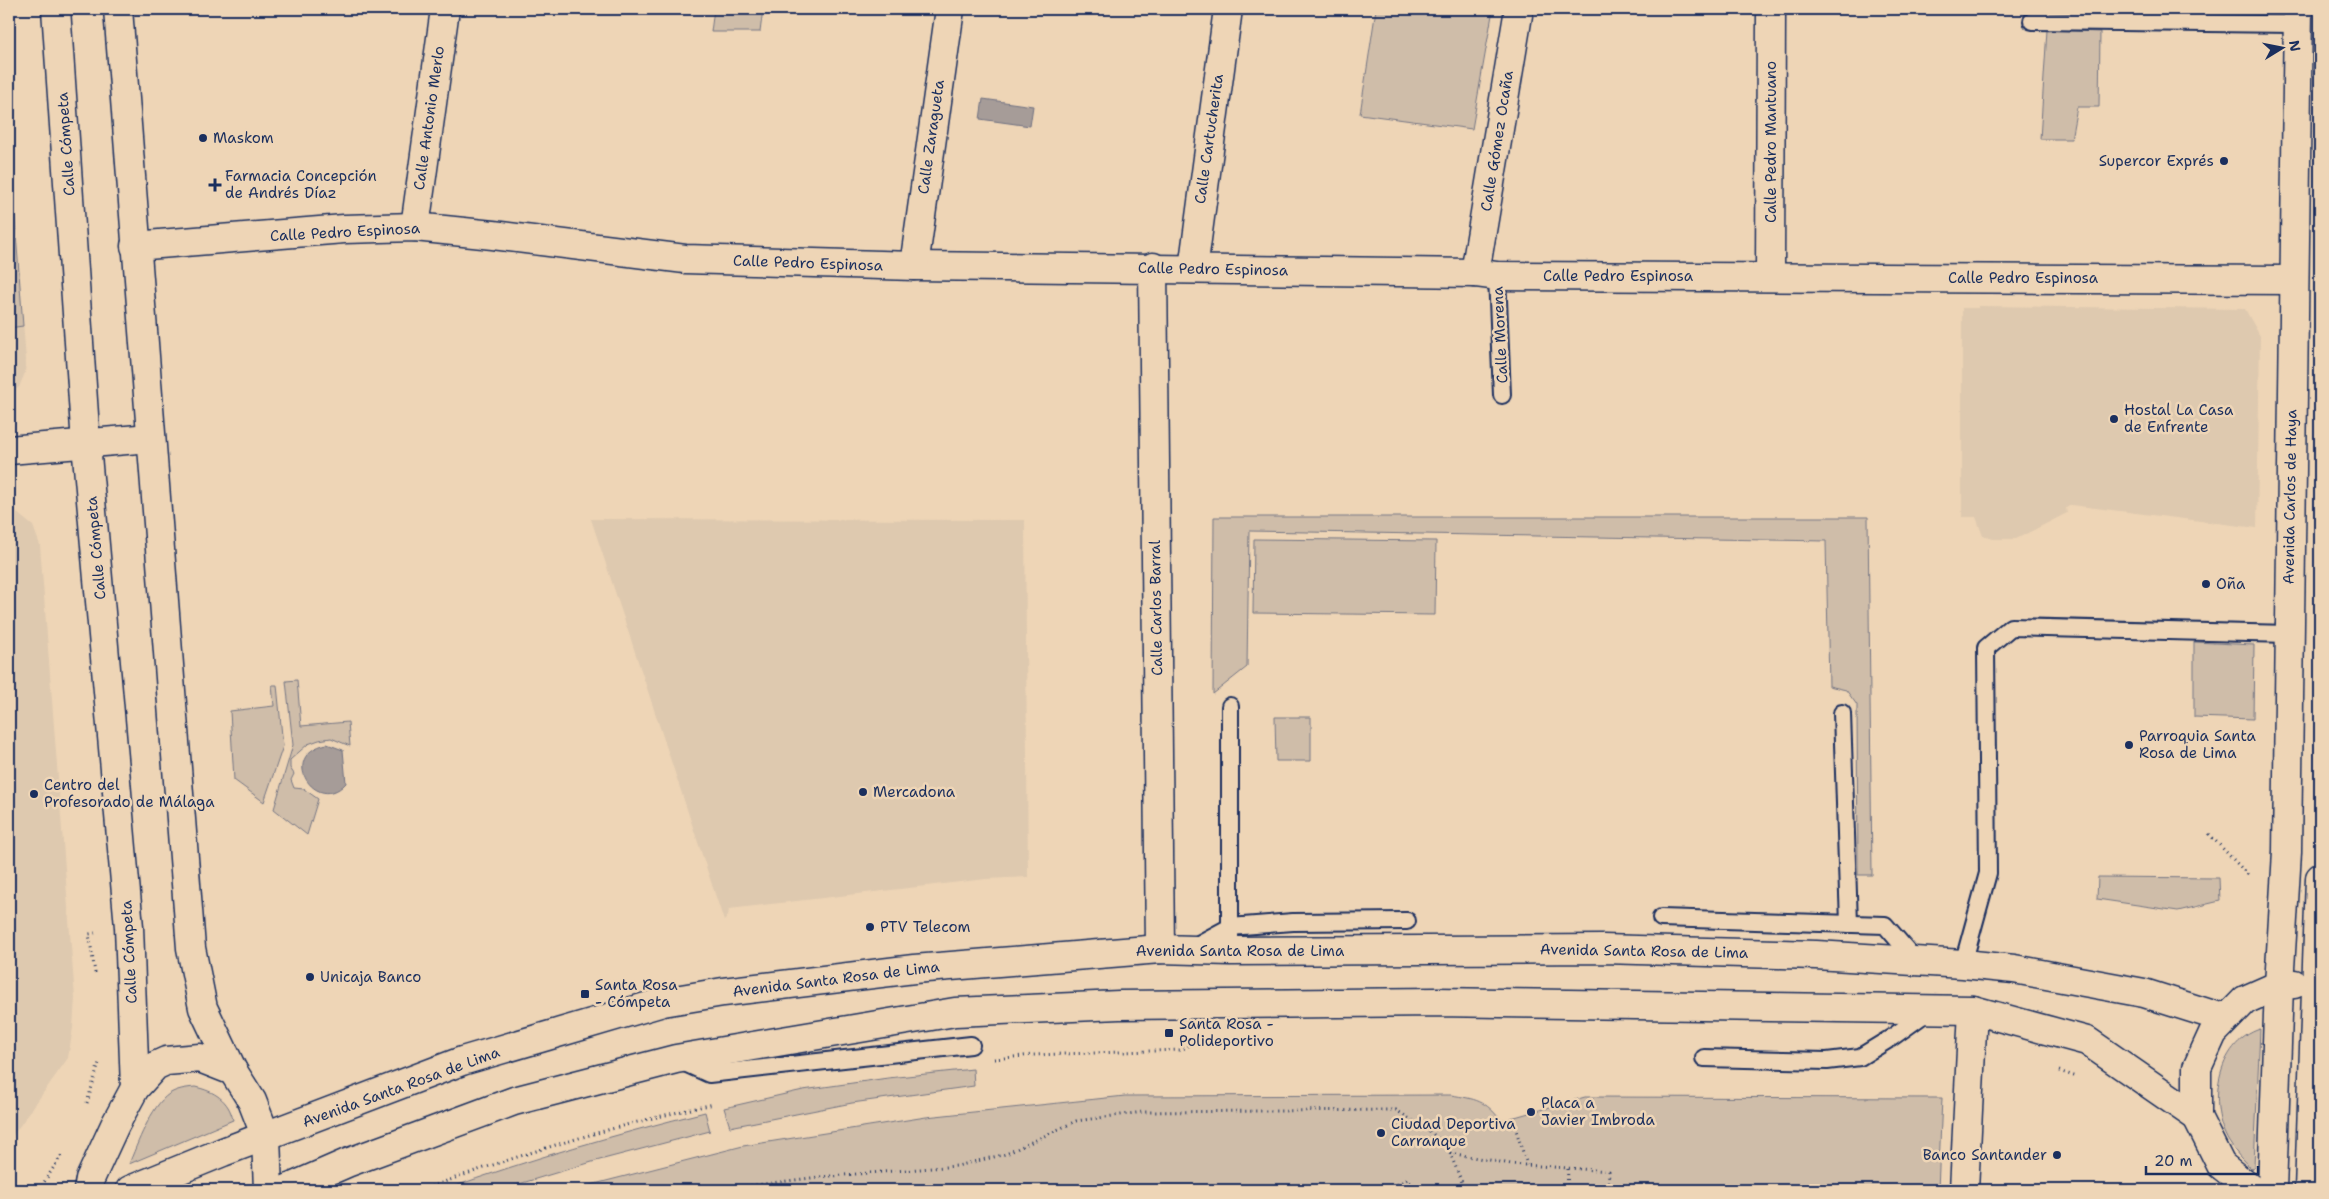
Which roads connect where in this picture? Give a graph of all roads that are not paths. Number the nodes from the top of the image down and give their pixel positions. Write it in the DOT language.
graph roads {
  1 [pos="56,9"];
  2 [pos="118,9"];
  3 [pos="445,9"];
  4 [pos="950,9"];
  5 [pos="1228,9"];
  6 [pos="1519,9"];
  7 [pos="1771,9"];
  8 [pos="2297,16"];
  9 [pos="2032,21"];
  10 [pos="415,228"];
  11 [pos="135,246"];
  12 [pos="914,266"];
  13 [pos="1152,267"];
  14 [pos="1193,269"];
  15 [pos="1486,274"];
  16 [pos="1770,276"];
  17 [pos="2293,280"];
  18 [pos="1502,395"];
  19 [pos="150,438"];
  20 [pos="86,444"];
  21 [pos="9,450"];
  22 [pos="2289,634"];
  23 [pos="1230,706"];
  24 [pos="1842,713"];
  25 [pos="2320,878"];
  26 [pos="1661,918"];
  27 [pos="1407,921"];
  28 [pos="1848,924"];
  29 [pos="1230,939"];
  30 [pos="1160,949"];
  31 [pos="1917,962"];
  32 [pos="1963,964"];
  33 [pos="2319,982"];
  34 [pos="2279,985"];
  35 [pos="1930,1010"];
  36 [pos="1973,1010"];
  37 [pos="2231,1014"];
  38 [pos="972,1045"];
  39 [pos="1704,1058"];
  40 [pos="676,1059"];
  41 [pos="233,1071"];
  42 [pos="135,1088"];
  43 [pos="2197,1117"];
  44 [pos="266,1137"];
  45 [pos="88,1190"];
  46 [pos="130,1190"];
  47 [pos="268,1190"];
  48 [pos="285,1190"];
  49 [pos="1964,1190"];
  50 [pos="2252,1190"];
  51 [pos="2272,1190"];
  52 [pos="2309,1190"];
  1 -- 20 [label="main road, Calle Cómpeta"];
  2 -- 11 [label="main road"];
  3 -- 10 [label="main road, Calle Antonio Merlo"];
  4 -- 12 [label="main road, Calle Zaragueta"];
  5 -- 14 [label="main road, Calle Cartucherita"];
  6 -- 15 [label="main road, Calle Gómez Ocaña"];
  7 -- 16 [label="main road, Calle Pedro Mantuano"];
  8 -- 9 [label="lane"];
  8 -- 17 [label="main road, Avenida Carlos de Haya"];
  10 -- 11 [label="main road, Calle Pedro Espinosa"];
  10 -- 12 [label="main road, Calle Pedro Espinosa"];
  11 -- 19 [label="main road"];
  12 -- 13 [label="main road, Calle Pedro Espinosa"];
  13 -- 14 [label="main road, Calle Pedro Espinosa"];
  13 -- 30 [label="main road, Calle Carlos Barral"];
  14 -- 15 [label="main road, Calle Pedro Espinosa"];
  15 -- 16 [label="main road, Calle Pedro Espinosa"];
  15 -- 18 [label="lane, Calle Morena"];
  16 -- 17 [label="main road, Calle Pedro Espinosa"];
  17 -- 22 [label="main road, Avenida Carlos de Haya"];
  19 -- 20 [label="main road"];
  19 -- 41 [label="main road"];
  20 -- 21 [label="main road"];
  20 -- 42 [label="main road, Calle Cómpeta"];
  22 -- 32 [label="lane"];
  22 -- 34 [label="main road, Avenida Carlos de Haya"];
  23 -- 29 [label="lane"];
  24 -- 28 [label="lane"];
  25 -- 33 [label="main road"];
  26 -- 28 [label="lane"];
  27 -- 29 [label="lane"];
  28 -- 31 [label="lane"];
  29 -- 30 [label="main road, Avenida Santa Rosa de Lima"];
  29 -- 31 [label="main road, Avenida Santa Rosa de Lima"];
  30 -- 44 [label="main road, Avenida Santa Rosa de Lima"];
  31 -- 32 [label="main road, Avenida Santa Rosa de Lima"];
  32 -- 37 [label="main road, Avenida Santa Rosa de Lima"];
  33 -- 34 [label="main road"];
  33 -- 52 [label="main road"];
  34 -- 37 [label="main road"];
  34 -- 51 [label="main road, Avenida Carlos de Haya"];
  35 -- 36 [label="main road"];
  35 -- 39 [label="lane"];
  35 -- 40 [label="main road"];
  36 -- 43 [label="main road"];
  36 -- 49 [label="main road"];
  37 -- 43 [label="main road"];
  38 -- 40 [label="lane"];
  40 -- 48 [label="main road"];
  41 -- 42 [label="main road"];
  41 -- 44 [label="main road"];
  42 -- 45 [label="main road"];
  43 -- 50 [label="main road"];
  44 -- 46 [label="main road, Avenida Santa Rosa de Lima"];
  44 -- 47 [label="main road"];
}
